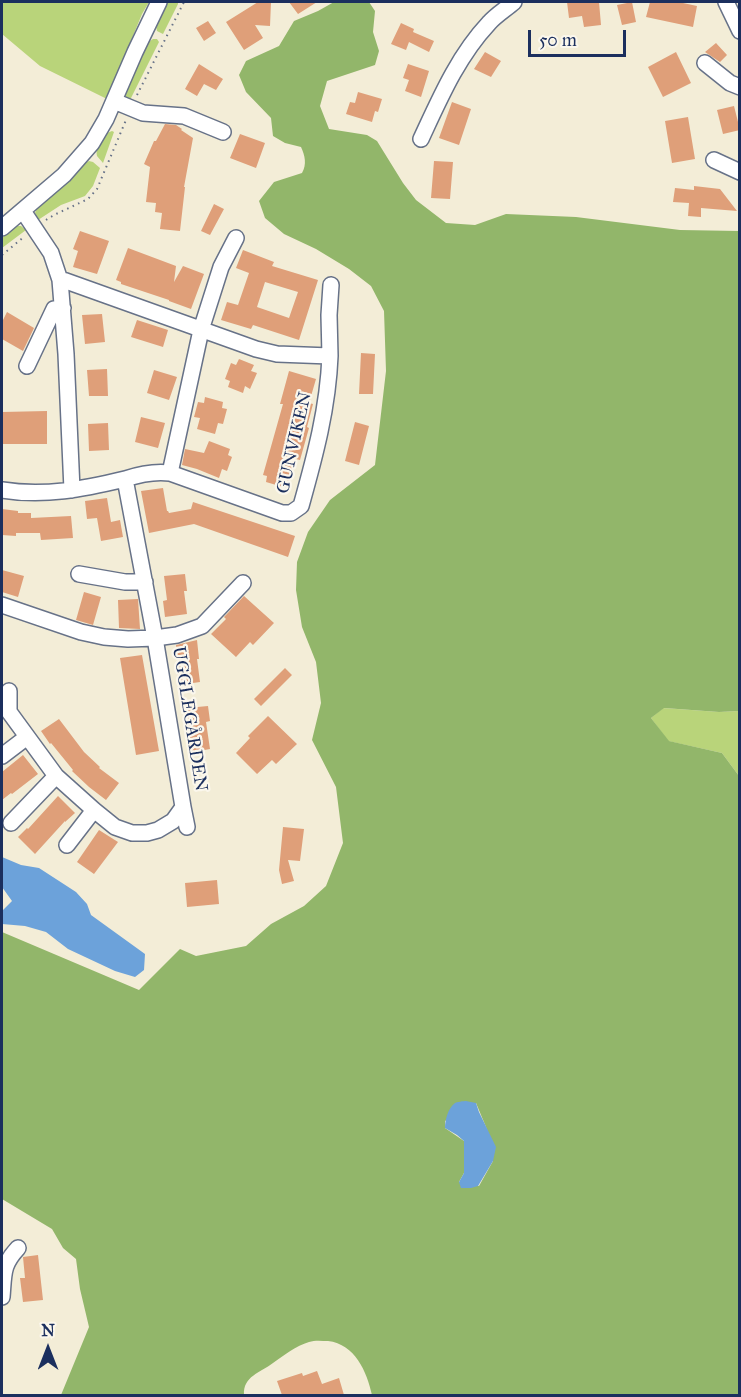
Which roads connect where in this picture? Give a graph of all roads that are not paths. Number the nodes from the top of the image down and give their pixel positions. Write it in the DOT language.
graph roads {
  1 [pos="159,2"];
  2 [pos="514,2"];
  3 [pos="726,2"];
  4 [pos="740,31"];
  5 [pos="705,63"];
  6 [pos="740,87"];
  7 [pos="114,100"];
  8 [pos="223,132"];
  9 [pos="421,139"];
  10 [pos="714,160"];
  11 [pos="740,172"];
  12 [pos="23,211"];
  13 [pos="2,228"];
  14 [pos="236,238"];
  15 [pos="60,280"];
  16 [pos="331,285"];
  17 [pos="63,308"];
  18 [pos="201,330"];
  19 [pos="330,356"];
  20 [pos="27,366"];
  21 [pos="170,473"];
  22 [pos="126,479"];
  23 [pos="2,490"];
  24 [pos="72,490"];
  25 [pos="79,574"];
  26 [pos="145,582"];
  27 [pos="243,583"];
  28 [pos="2,605"];
  29 [pos="155,638"];
  30 [pos="9,691"];
  31 [pos="5,709"];
  32 [pos="27,737"];
  33 [pos="2,756"];
  34 [pos="56,776"];
  35 [pos="94,810"];
  36 [pos="11,823"];
  37 [pos="67,845"];
  38 [pos="18,1248"];
  39 [pos="2,1297"];
  1 -- 7 [label="street"];
  2 -- 9 [label="street"];
  3 -- 4 [label="street"];
  5 -- 6 [label="street"];
  7 -- 8 [label="street"];
  7 -- 12 [label="street"];
  10 -- 11 [label="street"];
  12 -- 13 [label="street"];
  12 -- 15 [label="street"];
  14 -- 18 [label="street"];
  15 -- 17 [label="street"];
  15 -- 18 [label="street"];
  16 -- 19 [label="street, GUNVIKEN"];
  17 -- 20 [label="street"];
  17 -- 24 [label="street"];
  18 -- 19 [label="street"];
  18 -- 21 [label="street"];
  19 -- 21 [label="street, GUNVIKEN"];
  21 -- 22 [label="street, GUNVIKEN"];
  22 -- 24 [label="street"];
  22 -- 26 [label="street, UGGLEGÅRDEN"];
  23 -- 24 [label="street"];
  25 -- 26 [label="street"];
  26 -- 29 [label="street, UGGLEGÅRDEN"];
  27 -- 29 [label="street, UGGLEGÅRDEN"];
  28 -- 29 [label="street, UGGLEGÅRDEN"];
  29 -- 35 [label="street, UGGLEGÅRDEN"];
  30 -- 31 [label="street"];
  31 -- 32 [label="street, UGGLEGÅRDEN"];
  32 -- 33 [label="street"];
  32 -- 34 [label="street, UGGLEGÅRDEN"];
  34 -- 35 [label="street, UGGLEGÅRDEN"];
  34 -- 36 [label="street"];
  35 -- 37 [label="street"];
  38 -- 39 [label="street"];
}
